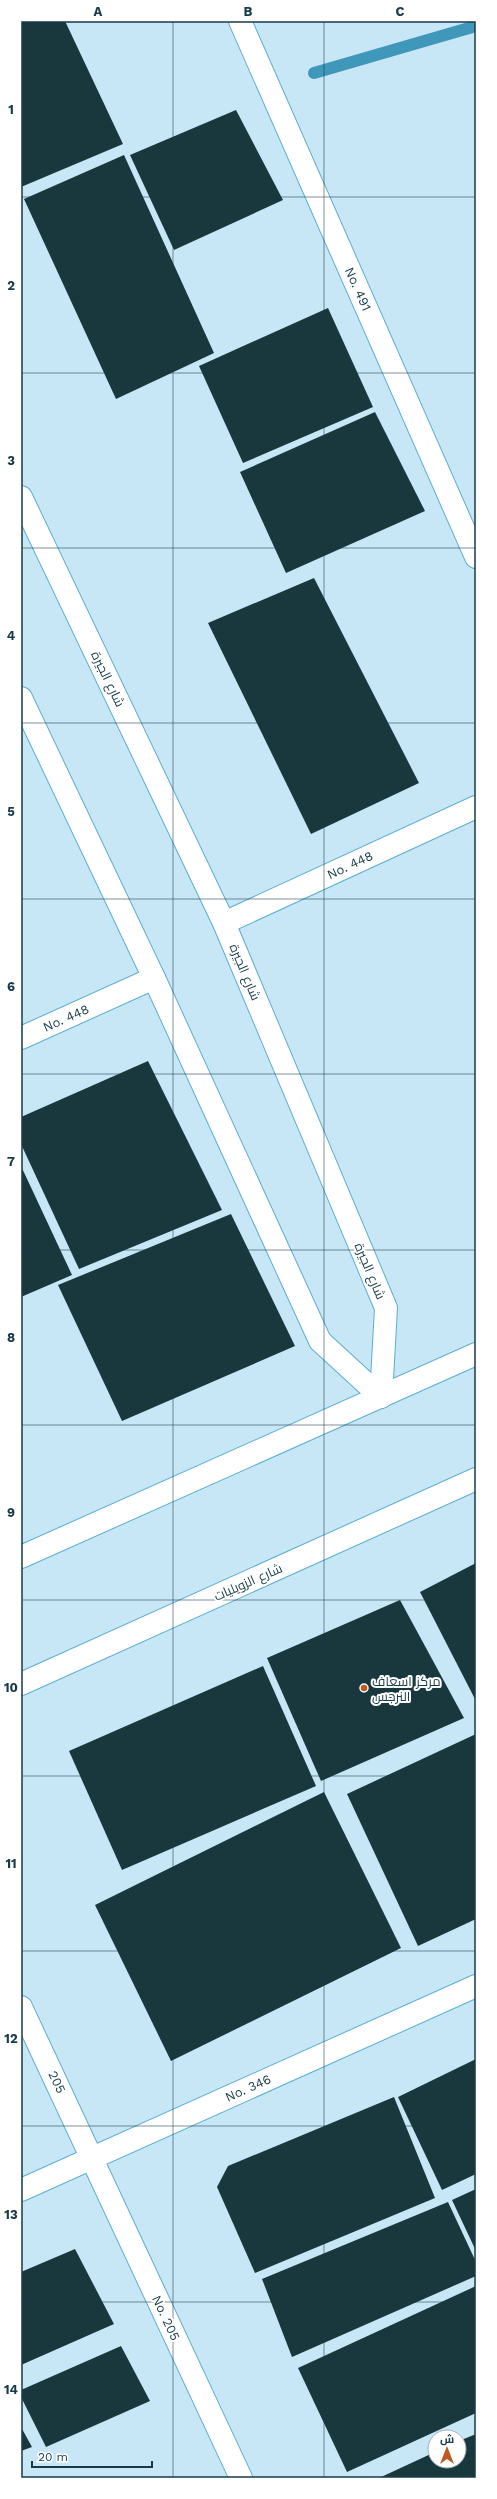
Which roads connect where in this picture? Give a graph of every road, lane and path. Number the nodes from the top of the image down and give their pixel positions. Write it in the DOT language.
graph roads {
  1 [pos="240,21"];
  2 [pos="21,497"];
  3 [pos="476,557"];
  4 [pos="21,698"];
  5 [pos="476,807"];
  6 [pos="224,922"];
  7 [pos="154,978"];
  8 [pos="21,1038"];
  9 [pos="476,1354"];
  10 [pos="381,1397"];
  11 [pos="476,1480"];
  12 [pos="21,1557"];
  13 [pos="21,1684"];
  14 [pos="476,1986"];
  15 [pos="21,2007"];
  16 [pos="92,2158"];
  17 [pos="21,2190"];
  18 [pos="241,2478"];
  1 -- 3 [label="street, No. 491"];
  2 -- 6 [label="street, شارع الجيرة"];
  4 -- 7 [label="street"];
  5 -- 6 [label="street, No. 448"];
  6 -- 10 [label="street, شارع الجيرة"];
  7 -- 8 [label="street, No. 448"];
  7 -- 10 [label="street"];
  9 -- 10 [label="street"];
  10 -- 12 [label="street"];
  11 -- 13 [label="street, شارع الزويليات"];
  14 -- 16 [label="street, No. 346"];
  15 -- 16 [label="street, 205"];
  16 -- 17 [label="street, No. 346"];
  16 -- 18 [label="street, No. 205"];
}
